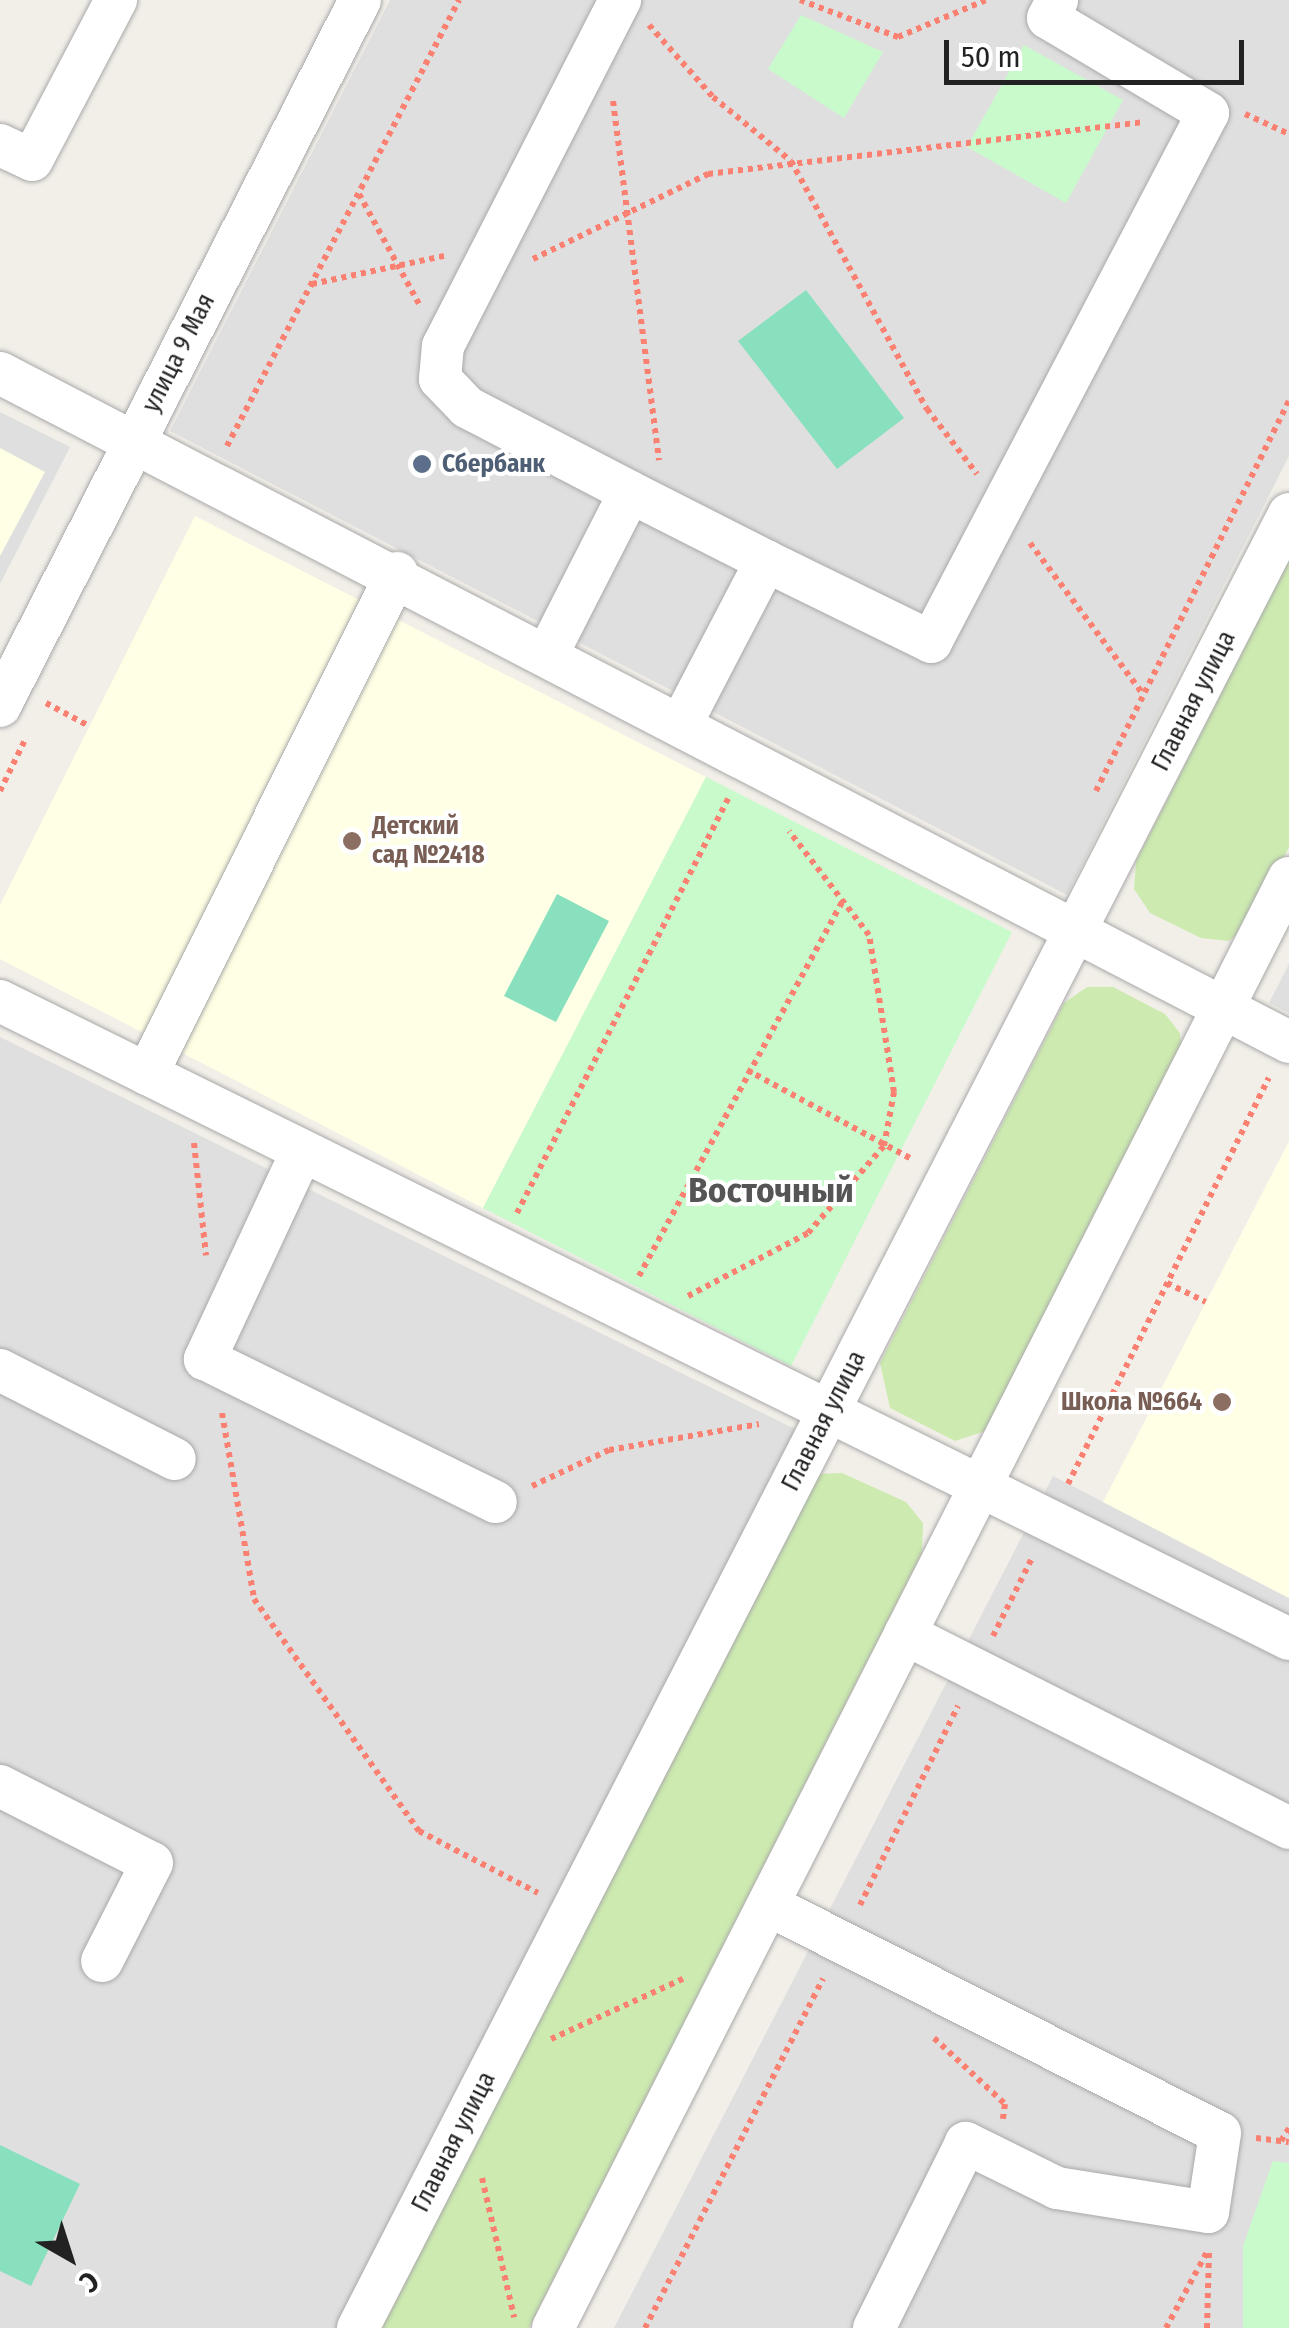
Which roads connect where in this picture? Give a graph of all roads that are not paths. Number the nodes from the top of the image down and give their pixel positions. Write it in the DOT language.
graph roads {
  1 [pos="116,0"];
  2 [pos="360,0"];
  3 [pos="1057,0"];
  4 [pos="619,5"];
  5 [pos="0,146"];
  6 [pos="0,373"];
  7 [pos="134,440"];
  8 [pos="648,501"];
  9 [pos="1289,514"];
  10 [pos="766,561"];
  11 [pos="397,574"];
  12 [pos="549,652"];
  13 [pos="0,706"];
  14 [pos="681,724"];
  15 [pos="1289,878"];
  16 [pos="1079,928"];
  17 [pos="16,995"];
  18 [pos="1224,1006"];
  19 [pos="1288,1041"];
  20 [pos="147,1074"];
  21 [pos="302,1151"];
  22 [pos="0,1370"];
  23 [pos="829,1412"];
  24 [pos="176,1459"];
  25 [pos="980,1487"];
  26 [pos="496,1502"];
  27 [pos="905,1634"];
  28 [pos="1289,1639"];
  29 [pos="0,1786"];
  30 [pos="1289,1828"];
  31 [pos="768,1905"];
  32 [pos="102,1962"];
  33 [pos="358,2328"];
  34 [pos="553,2328"];
  35 [pos="874,2328"];
  1 -- 5 [label="street"];
  2 -- 7 [label="street, улица 9 Мая"];
  3 -- 10 [label="street"];
  4 -- 8 [label="street"];
  6 -- 7 [label="street"];
  7 -- 11 [label="street"];
  7 -- 13 [label="street, улица 9 Мая"];
  8 -- 10 [label="street"];
  8 -- 12 [label="street"];
  9 -- 16 [label="street, Главная улица"];
  10 -- 14 [label="street"];
  11 -- 12 [label="street"];
  11 -- 20 [label="street"];
  12 -- 14 [label="street"];
  14 -- 16 [label="street"];
  15 -- 18 [label="street"];
  16 -- 18 [label="street"];
  16 -- 23 [label="street, Главная улица"];
  17 -- 20 [label="street"];
  18 -- 19 [label="street"];
  18 -- 25 [label="street"];
  20 -- 21 [label="street"];
  21 -- 23 [label="street"];
  21 -- 26 [label="street"];
  22 -- 24 [label="street"];
  23 -- 25 [label="street"];
  23 -- 33 [label="street, Главная улица"];
  25 -- 27 [label="street"];
  25 -- 28 [label="street"];
  27 -- 30 [label="street"];
  27 -- 31 [label="street"];
  29 -- 32 [label="street"];
  31 -- 34 [label="street"];
  31 -- 35 [label="street"];
}
